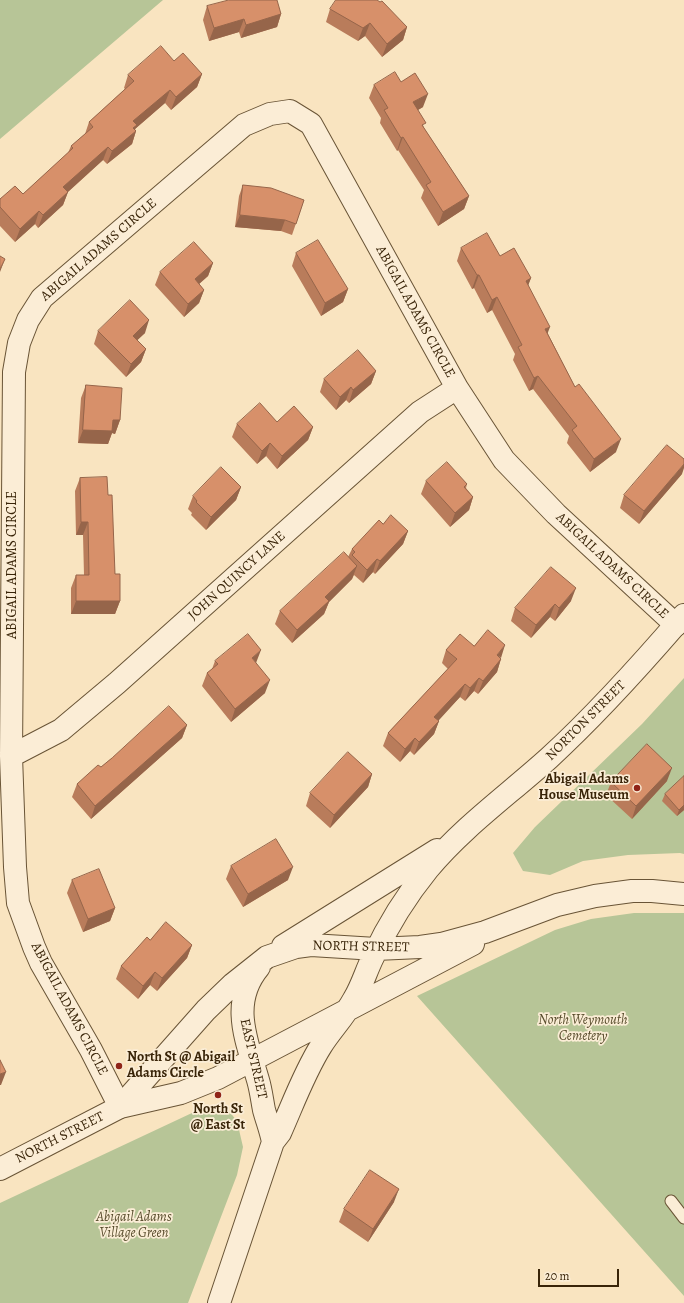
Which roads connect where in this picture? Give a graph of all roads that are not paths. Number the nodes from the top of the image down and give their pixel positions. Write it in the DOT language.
graph roads {
  1 [pos="457,388"];
  2 [pos="680,620"];
  3 [pos="11,756"];
  4 [pos="462,834"];
  5 [pos="684,894"];
  6 [pos="518,921"];
  7 [pos="376,949"];
  8 [pos="267,957"];
  9 [pos="348,1010"];
  10 [pos="252,1061"];
  11 [pos="120,1107"];
  12 [pos="273,1142"];
  13 [pos="0,1169"];
  14 [pos="671,1201"];
  15 [pos="684,1218"];
  16 [pos="219,1303"];
  1 -- 2 [label="street, ABIGAIL ADAMS CIRCLE"];
  1 -- 3 [label="street, JOHN QUINCY LANE"];
  1 -- 3 [label="street, ABIGAIL ADAMS CIRCLE"];
  2 -- 4 [label="street, NORTON STREET"];
  3 -- 11 [label="street, ABIGAIL ADAMS CIRCLE"];
  4 -- 7 [label="street, NORTON STREET"];
  4 -- 8 [label="street, NORTON STREET"];
  5 -- 6 [label="street, NORTH STREET"];
  6 -- 7 [label="street, NORTH STREET"];
  6 -- 9 [label="street, NORTH STREET"];
  7 -- 8 [label="street, NORTH STREET"];
  7 -- 9 [label="street, NORTON STREET"];
  8 -- 10 [label="street, EAST STREET"];
  8 -- 11 [label="street, NORTH STREET"];
  9 -- 10 [label="street, NORTH STREET"];
  9 -- 12 [label="street"];
  10 -- 11 [label="street, NORTH STREET"];
  10 -- 12 [label="street, EAST STREET"];
  11 -- 13 [label="street, NORTH STREET"];
  12 -- 16 [label="street"];
  14 -- 15 [label="lane"];
}
